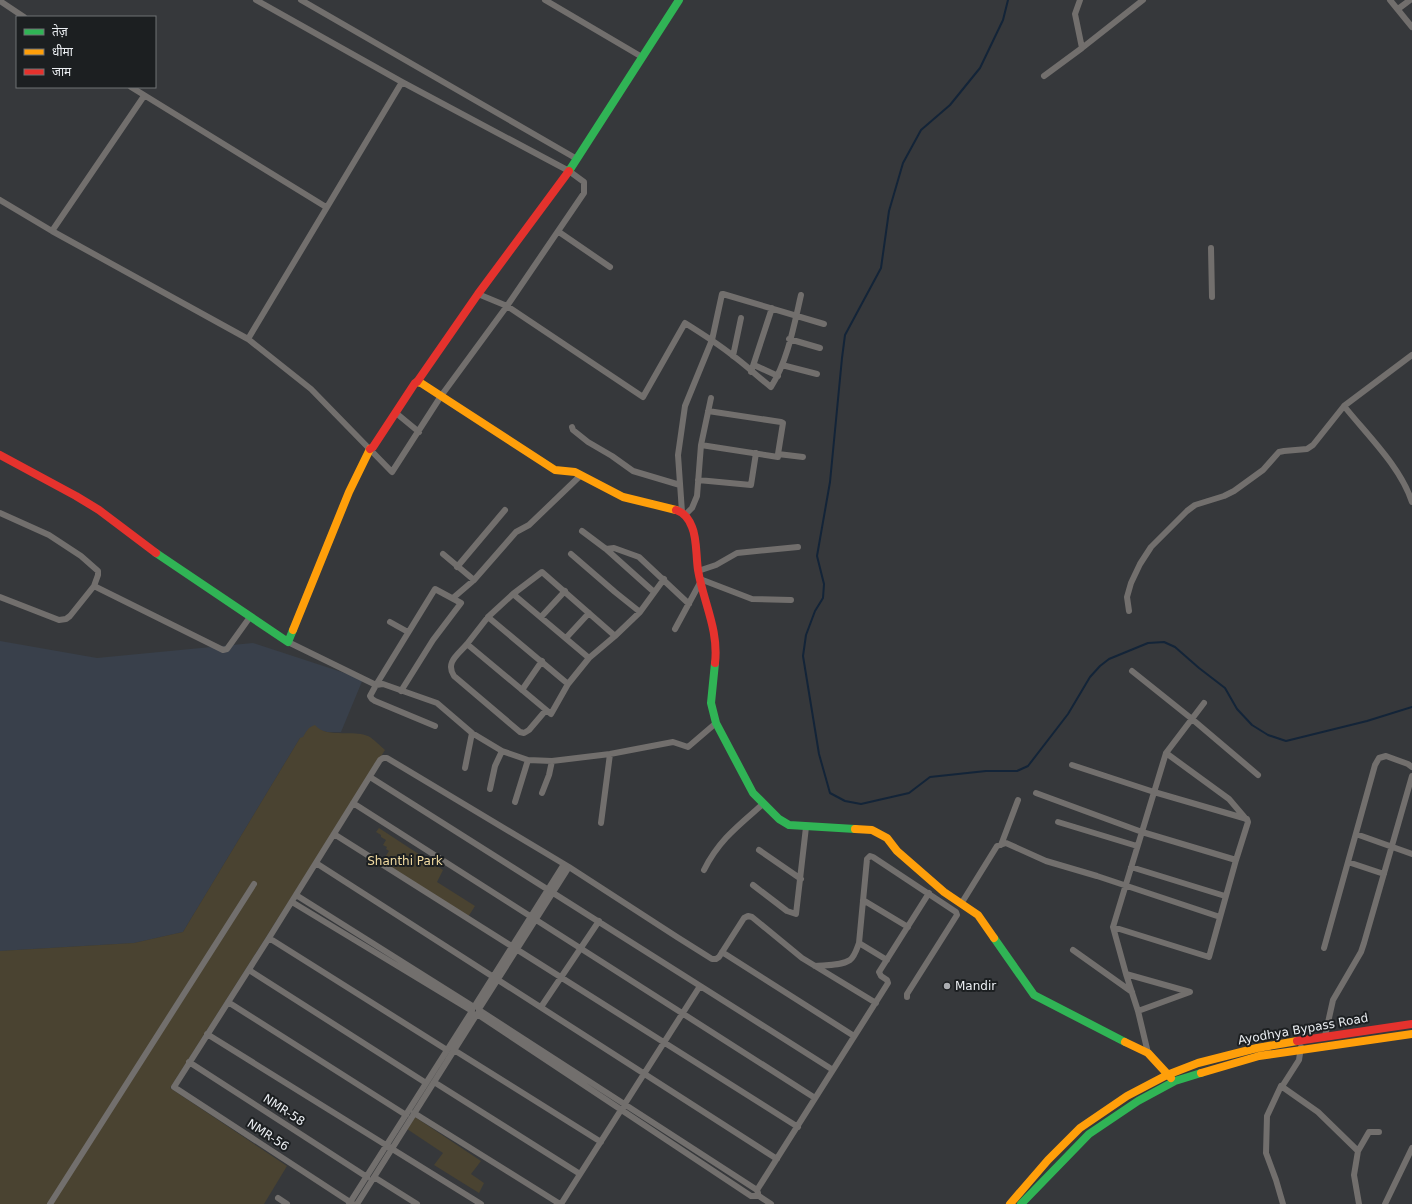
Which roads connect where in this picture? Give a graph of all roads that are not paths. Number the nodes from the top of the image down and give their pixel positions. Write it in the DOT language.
graph roads {
  1 [pos="256,0"];
  2 [pos="301,0"];
  3 [pos="545,0"];
  4 [pos="679,0"];
  5 [pos="1080,0"];
  6 [pos="1143,0"];
  7 [pos="1390,0"];
  8 [pos="1410,0"];
  9 [pos="0,1"];
  10 [pos="1398,9"];
  11 [pos="22,16"];
  12 [pos="1412,27"];
  13 [pos="1082,48"];
  14 [pos="642,57"];
  15 [pos="1044,76"];
  16 [pos="402,82"];
  17 [pos="132,88"];
  18 [pos="144,96"];
  19 [pos="577,159"];
  20 [pos="569,171"];
  21 [pos="0,200"];
  22 [pos="326,207"];
  23 [pos="52,231"];
  24 [pos="559,232"];
  25 [pos="1211,248"];
  26 [pos="610,267"];
  27 [pos="478,294"];
  28 [pos="801,295"];
  29 [pos="1212,297"];
  30 [pos="507,306"];
  31 [pos="772,308"];
  32 [pos="796,316"];
  33 [pos="741,318"];
  34 [pos="824,324"];
  35 [pos="248,339"];
  36 [pos="789,339"];
  37 [pos="712,340"];
  38 [pos="820,348"];
  39 [pos="1412,355"];
  40 [pos="733,356"];
  41 [pos="782,364"];
  42 [pos="754,365"];
  43 [pos="751,372"];
  44 [pos="817,374"];
  45 [pos="778,376"];
  46 [pos="417,382"];
  47 [pos="441,396"];
  48 [pos="711,398"];
  49 [pos="1344,406"];
  50 [pos="708,411"];
  51 [pos="396,413"];
  52 [pos="572,426"];
  53 [pos="419,432"];
  54 [pos="701,445"];
  55 [pos="370,448"];
  56 [pos="756,453"];
  57 [pos="778,454"];
  58 [pos="0,456"];
  59 [pos="803,457"];
  60 [pos="581,475"];
  61 [pos="698,480"];
  62 [pos="680,485"];
  63 [pos="1412,502"];
  64 [pos="505,510"];
  65 [pos="684,513"];
  66 [pos="0,514"];
  67 [pos="582,531"];
  68 [pos="798,547"];
  69 [pos="606,549"];
  70 [pos="443,554"];
  71 [pos="571,554"];
  72 [pos="457,567"];
  73 [pos="700,577"];
  74 [pos="664,579"];
  75 [pos="474,580"];
  76 [pos="94,586"];
  77 [pos="565,591"];
  78 [pos="654,592"];
  79 [pos="513,594"];
  80 [pos="0,597"];
  81 [pos="453,598"];
  82 [pos="791,600"];
  83 [pos="689,604"];
  84 [pos="1129,611"];
  85 [pos="640,612"];
  86 [pos="589,613"];
  87 [pos="250,617"];
  88 [pos="488,617"];
  89 [pos="541,617"];
  90 [pos="390,622"];
  91 [pos="675,629"];
  92 [pos="408,632"];
  93 [pos="615,636"];
  94 [pos="566,638"];
  95 [pos="288,642"];
  96 [pos="467,644"];
  97 [pos="588,658"];
  98 [pos="542,661"];
  99 [pos="1132,672"];
  100 [pos="568,684"];
  101 [pos="376,685"];
  102 [pos="522,690"];
  103 [pos="401,692"];
  104 [pos="1204,703"];
  105 [pos="546,710"];
  106 [pos="1192,719"];
  107 [pos="716,723"];
  108 [pos="435,726"];
  109 [pos="472,733"];
  110 [pos="502,751"];
  111 [pos="610,754"];
  112 [pos="1166,754"];
  113 [pos="528,760"];
  114 [pos="552,761"];
  115 [pos="1072,765"];
  116 [pos="1412,767"];
  117 [pos="465,768"];
  118 [pos="1258,775"];
  119 [pos="370,777"];
  120 [pos="1412,779"];
  121 [pos="490,789"];
  122 [pos="1154,792"];
  123 [pos="542,793"];
  124 [pos="1036,793"];
  125 [pos="1018,800"];
  126 [pos="515,802"];
  127 [pos="353,803"];
  128 [pos="763,804"];
  129 [pos="1247,819"];
  130 [pos="1058,822"];
  131 [pos="601,823"];
  132 [pos="806,827"];
  133 [pos="1142,832"];
  134 [pos="334,834"];
  135 [pos="1356,834"];
  136 [pos="1001,845"];
  137 [pos="1137,846"];
  138 [pos="1392,847"];
  139 [pos="759,850"];
  140 [pos="1412,854"];
  141 [pos="1236,860"];
  142 [pos="1348,862"];
  143 [pos="316,863"];
  144 [pos="567,866"];
  145 [pos="1131,868"];
  146 [pos="704,870"];
  147 [pos="1384,874"];
  148 [pos="801,879"];
  149 [pos="254,884"];
  150 [pos="753,885"];
  151 [pos="1126,886"];
  152 [pos="551,891"];
  153 [pos="929,893"];
  154 [pos="296,896"];
  155 [pos="1225,896"];
  156 [pos="863,900"];
  157 [pos="292,902"];
  158 [pos="961,904"];
  159 [pos="1220,916"];
  160 [pos="533,918"];
  161 [pos="598,921"];
  162 [pos="908,927"];
  163 [pos="1114,927"];
  164 [pos="269,938"];
  165 [pos="859,943"];
  166 [pos="515,948"];
  167 [pos="580,948"];
  168 [pos="1324,948"];
  169 [pos="1073,950"];
  170 [pos="722,952"];
  171 [pos="887,960"];
  172 [pos="815,966"];
  173 [pos="249,970"];
  174 [pos="1126,974"];
  175 [pos="496,978"];
  176 [pos="561,978"];
  177 [pos="700,986"];
  178 [pos="1132,992"];
  179 [pos="907,997"];
  180 [pos="228,1002"];
  181 [pos="876,1003"];
  182 [pos="541,1007"];
  183 [pos="476,1010"];
  184 [pos="1138,1011"];
  185 [pos="682,1013"];
  186 [pos="1412,1024"];
  187 [pos="207,1034"];
  188 [pos="1412,1034"];
  189 [pos="854,1036"];
  190 [pos="1325,1036"];
  191 [pos="1302,1040"];
  192 [pos="664,1042"];
  193 [pos="1301,1048"];
  194 [pos="446,1050"];
  195 [pos="454,1050"];
  196 [pos="1258,1052"];
  197 [pos="1148,1053"];
  198 [pos="189,1062"];
  199 [pos="833,1070"];
  200 [pos="644,1074"];
  201 [pos="1167,1075"];
  202 [pos="1175,1081"];
  203 [pos="434,1082"];
  204 [pos="426,1083"];
  205 [pos="1280,1086"];
  206 [pos="815,1098"];
  207 [pos="622,1107"];
  208 [pos="414,1113"];
  209 [pos="406,1115"];
  210 [pos="798,1126"];
  211 [pos="1379,1132"];
  212 [pos="601,1142"];
  213 [pos="389,1147"];
  214 [pos="1412,1148"];
  215 [pos="1358,1151"];
  216 [pos="777,1159"];
  217 [pos="580,1174"];
  218 [pos="366,1177"];
  219 [pos="374,1177"];
  220 [pos="757,1190"];
  221 [pos="759,1196"];
  222 [pos="278,1198"];
  223 [pos="50,1204"];
  224 [pos="287,1204"];
  225 [pos="353,1204"];
  226 [pos="417,1204"];
  227 [pos="481,1204"];
  228 [pos="561,1204"];
  229 [pos="771,1204"];
  230 [pos="1010,1204"];
  231 [pos="1021,1204"];
  232 [pos="1283,1204"];
  233 [pos="1359,1204"];
  234 [pos="1385,1204"];
  1 -- 16 [label="street"];
  2 -- 19 [label="street"];
  3 -- 14 [label="street"];
  4 -- 14 [label="street"];
  5 -- 13 [label="street"];
  6 -- 13 [label="street"];
  7 -- 10 [label="street"];
  8 -- 10 [label="street"];
  9 -- 11 [label="street"];
  10 -- 12 [label="street"];
  13 -- 15 [label="street"];
  14 -- 19 [label="street"];
  16 -- 20 [label="street"];
  16 -- 22 [label="street"];
  17 -- 18 [label="street"];
  18 -- 22 [label="street"];
  18 -- 23 [label="street"];
  19 -- 20 [label="street"];
  20 -- 24 [label="street"];
  20 -- 27 [label="street"];
  21 -- 23 [label="street"];
  22 -- 35 [label="street"];
  23 -- 35 [label="street"];
  24 -- 26 [label="street"];
  24 -- 30 [label="street"];
  25 -- 29 [label="street"];
  27 -- 30 [label="street"];
  27 -- 46 [label="street"];
  28 -- 32 [label="street"];
  30 -- 37 [label="street"];
  30 -- 47 [label="street"];
  31 -- 32 [label="street"];
  31 -- 37 [label="street"];
  31 -- 42 [label="street"];
  32 -- 34 [label="street"];
  32 -- 36 [label="street"];
  33 -- 40 [label="street"];
  35 -- 55 [label="street"];
  36 -- 38 [label="street"];
  36 -- 41 [label="street"];
  37 -- 40 [label="street"];
  37 -- 62 [label="street"];
  39 -- 49 [label="street"];
  40 -- 43 [label="street"];
  41 -- 44 [label="street"];
  41 -- 45 [label="street"];
  42 -- 43 [label="street"];
  42 -- 45 [label="street"];
  43 -- 45 [label="street"];
  46 -- 47 [label="street"];
  46 -- 51 [label="street"];
  47 -- 53 [label="street"];
  47 -- 60 [label="street"];
  48 -- 50 [label="street"];
  49 -- 63 [label="street"];
  49 -- 84 [label="street"];
  50 -- 54 [label="street"];
  50 -- 57 [label="street"];
  51 -- 53 [label="street"];
  51 -- 55 [label="street"];
  52 -- 62 [label="street"];
  53 -- 55 [label="street"];
  54 -- 56 [label="street"];
  54 -- 61 [label="street"];
  55 -- 95 [label="street"];
  56 -- 57 [label="street"];
  56 -- 61 [label="street"];
  57 -- 59 [label="street"];
  58 -- 87 [label="street"];
  60 -- 65 [label="street"];
  60 -- 75 [label="street"];
  61 -- 65 [label="street"];
  62 -- 65 [label="street"];
  64 -- 72 [label="street"];
  65 -- 73 [label="street"];
  66 -- 76 [label="street"];
  67 -- 69 [label="street"];
  68 -- 73 [label="street"];
  69 -- 74 [label="street"];
  69 -- 78 [label="street"];
  70 -- 72 [label="street"];
  71 -- 85 [label="street"];
  72 -- 75 [label="street"];
  73 -- 82 [label="street"];
  73 -- 83 [label="street"];
  73 -- 107 [label="street"];
  74 -- 78 [label="street"];
  74 -- 83 [label="street"];
  75 -- 81 [label="street"];
  76 -- 80 [label="street"];
  76 -- 87 [label="street"];
  77 -- 79 [label="street"];
  77 -- 86 [label="street"];
  77 -- 89 [label="street"];
  78 -- 85 [label="street"];
  79 -- 88 [label="street"];
  79 -- 89 [label="street"];
  81 -- 92 [label="street"];
  81 -- 103 [label="street"];
  83 -- 91 [label="street"];
  85 -- 93 [label="street"];
  86 -- 93 [label="street"];
  86 -- 94 [label="street"];
  87 -- 95 [label="street"];
  88 -- 96 [label="street"];
  88 -- 98 [label="street"];
  89 -- 94 [label="street"];
  90 -- 92 [label="street"];
  92 -- 101 [label="street"];
  93 -- 97 [label="street"];
  94 -- 97 [label="street"];
  95 -- 101 [label="street"];
  96 -- 102 [label="street"];
  96 -- 105 [label="street"];
  97 -- 100 [label="street"];
  98 -- 100 [label="street"];
  98 -- 102 [label="street"];
  99 -- 106 [label="street"];
  100 -- 105 [label="street"];
  101 -- 103 [label="street"];
  101 -- 108 [label="street"];
  102 -- 105 [label="street"];
  103 -- 109 [label="street"];
  104 -- 106 [label="street"];
  106 -- 112 [label="street"];
  106 -- 118 [label="street"];
  107 -- 111 [label="street"];
  107 -- 128 [label="street"];
  109 -- 110 [label="street"];
  109 -- 117 [label="street"];
  110 -- 113 [label="street"];
  110 -- 121 [label="street"];
  111 -- 114 [label="street"];
  111 -- 131 [label="street"];
  112 -- 122 [label="street"];
  112 -- 129 [label="street"];
  113 -- 114 [label="street"];
  113 -- 126 [label="street"];
  114 -- 123 [label="street"];
  115 -- 122 [label="street"];
  116 -- 135 [label="street"];
  119 -- 127 [label="street"];
  119 -- 144 [label="street"];
  119 -- 152 [label="street"];
  120 -- 138 [label="street"];
  122 -- 129 [label="street"];
  122 -- 133 [label="street"];
  124 -- 133 [label="street"];
  125 -- 136 [label="street"];
  127 -- 134 [label="street"];
  127 -- 160 [label="street"];
  128 -- 132 [label="street"];
  128 -- 146 [label="street"];
  129 -- 141 [label="street"];
  130 -- 137 [label="street"];
  132 -- 148 [label="street"];
  132 -- 158 [label="street"];
  133 -- 137 [label="street"];
  133 -- 141 [label="street"];
  134 -- 143 [label="street"];
  134 -- 166 [label="street"];
  135 -- 138 [label="street"];
  135 -- 142 [label="street"];
  136 -- 151 [label="street"];
  136 -- 158 [label="street"];
  137 -- 145 [label="street"];
  138 -- 140 [label="street"];
  138 -- 147 [label="street"];
  139 -- 148 [label="street"];
  141 -- 155 [label="street"];
  142 -- 147 [label="street"];
  142 -- 168 [label="street"];
  143 -- 154 [label="street"];
  143 -- 175 [label="street"];
  144 -- 152 [label="street"];
  144 -- 170 [label="street"];
  145 -- 151 [label="street"];
  145 -- 155 [label="street"];
  147 -- 190 [label="street"];
  148 -- 150 [label="street"];
  149 -- 223 [label="street"];
  151 -- 159 [label="street"];
  151 -- 163 [label="street"];
  152 -- 160 [label="street"];
  152 -- 161 [label="street"];
  153 -- 156 [label="street"];
  153 -- 162 [label="street"];
  153 -- 179 [label="street"];
  154 -- 157 [label="street"];
  154 -- 183 [label="street"];
  155 -- 159 [label="street"];
  156 -- 162 [label="street"];
  156 -- 165 [label="street"];
  157 -- 164 [label="street"];
  157 -- 183 [label="street"];
  158 -- 197 [label="street"];
  159 -- 163 [label="street"];
  160 -- 166 [label="street"];
  160 -- 167 [label="street"];
  161 -- 167 [label="street"];
  161 -- 177 [label="street"];
  162 -- 171 [label="street"];
  163 -- 174 [label="street"];
  164 -- 173 [label="street"];
  164 -- 194 [label="street"];
  165 -- 171 [label="street"];
  165 -- 172 [label="street"];
  166 -- 175 [label="street"];
  166 -- 176 [label="street"];
  167 -- 176 [label="street"];
  167 -- 185 [label="street"];
  169 -- 178 [label="street"];
  170 -- 172 [label="street"];
  170 -- 189 [label="street"];
  171 -- 181 [label="street"];
  172 -- 181 [label="street"];
  173 -- 180 [label="street"];
  173 -- 204 [label="street"];
  174 -- 178 [label="street"];
  174 -- 184 [label="street"];
  175 -- 182 [label="street"];
  175 -- 183 [label="street"];
  176 -- 182 [label="street"];
  176 -- 192 [label="street"];
  177 -- 185 [label="street"];
  177 -- 199 [label="street"];
  178 -- 184 [label="street"];
  180 -- 187 [label="street"];
  180 -- 209 [label="street"];
  181 -- 189 [label="street"];
  182 -- 200 [label="street"];
  183 -- 194 [label="street"];
  183 -- 195 [label="street"];
  183 -- 207 [label="street"];
  184 -- 197 [label="street"];
  185 -- 192 [label="street"];
  185 -- 206 [label="street"];
  186 -- 190 [label="street, Ayodhya Bypass Road"];
  187 -- 198 [label="street"];
  187 -- 213 [label="street"];
  188 -- 193 [label="street, Ayodhya Bypass Road"];
  189 -- 199 [label="street"];
  190 -- 191 [label="street, Ayodhya Bypass Road"];
  191 -- 193 [label="street"];
  191 -- 196 [label="street, Ayodhya Bypass Road"];
  192 -- 200 [label="street"];
  192 -- 210 [label="street"];
  193 -- 196 [label="street, Ayodhya Bypass Road"];
  193 -- 205 [label="street"];
  194 -- 204 [label="street"];
  195 -- 203 [label="street"];
  195 -- 212 [label="street"];
  196 -- 201 [label="street, Ayodhya Bypass Road"];
  196 -- 202 [label="street, Ayodhya Bypass Road"];
  197 -- 201 [label="street"];
  198 -- 218 [label="street, NMR-58"];
  198 -- 225 [label="street, NMR-56"];
  199 -- 206 [label="street"];
  200 -- 207 [label="street"];
  200 -- 216 [label="street"];
  201 -- 202 [label="street"];
  201 -- 230 [label="street, Ayodhya Bypass Road"];
  202 -- 231 [label="street, Ayodhya Bypass Road"];
  203 -- 208 [label="street"];
  203 -- 217 [label="street"];
  204 -- 209 [label="street"];
  205 -- 215 [label="street"];
  205 -- 232 [label="street"];
  206 -- 210 [label="street"];
  207 -- 212 [label="street"];
  207 -- 220 [label="street"];
  207 -- 221 [label="street"];
  208 -- 213 [label="street"];
  208 -- 228 [label="street"];
  209 -- 213 [label="street"];
  210 -- 216 [label="street"];
  211 -- 215 [label="street"];
  212 -- 217 [label="street"];
  213 -- 218 [label="street"];
  213 -- 219 [label="street"];
  213 -- 227 [label="street"];
  214 -- 234 [label="street"];
  215 -- 233 [label="street"];
  216 -- 220 [label="street"];
  217 -- 228 [label="street"];
  218 -- 225 [label="street"];
  219 -- 225 [label="street"];
  219 -- 226 [label="street"];
  220 -- 221 [label="street"];
  221 -- 229 [label="street"];
  222 -- 224 [label="street"];
}
